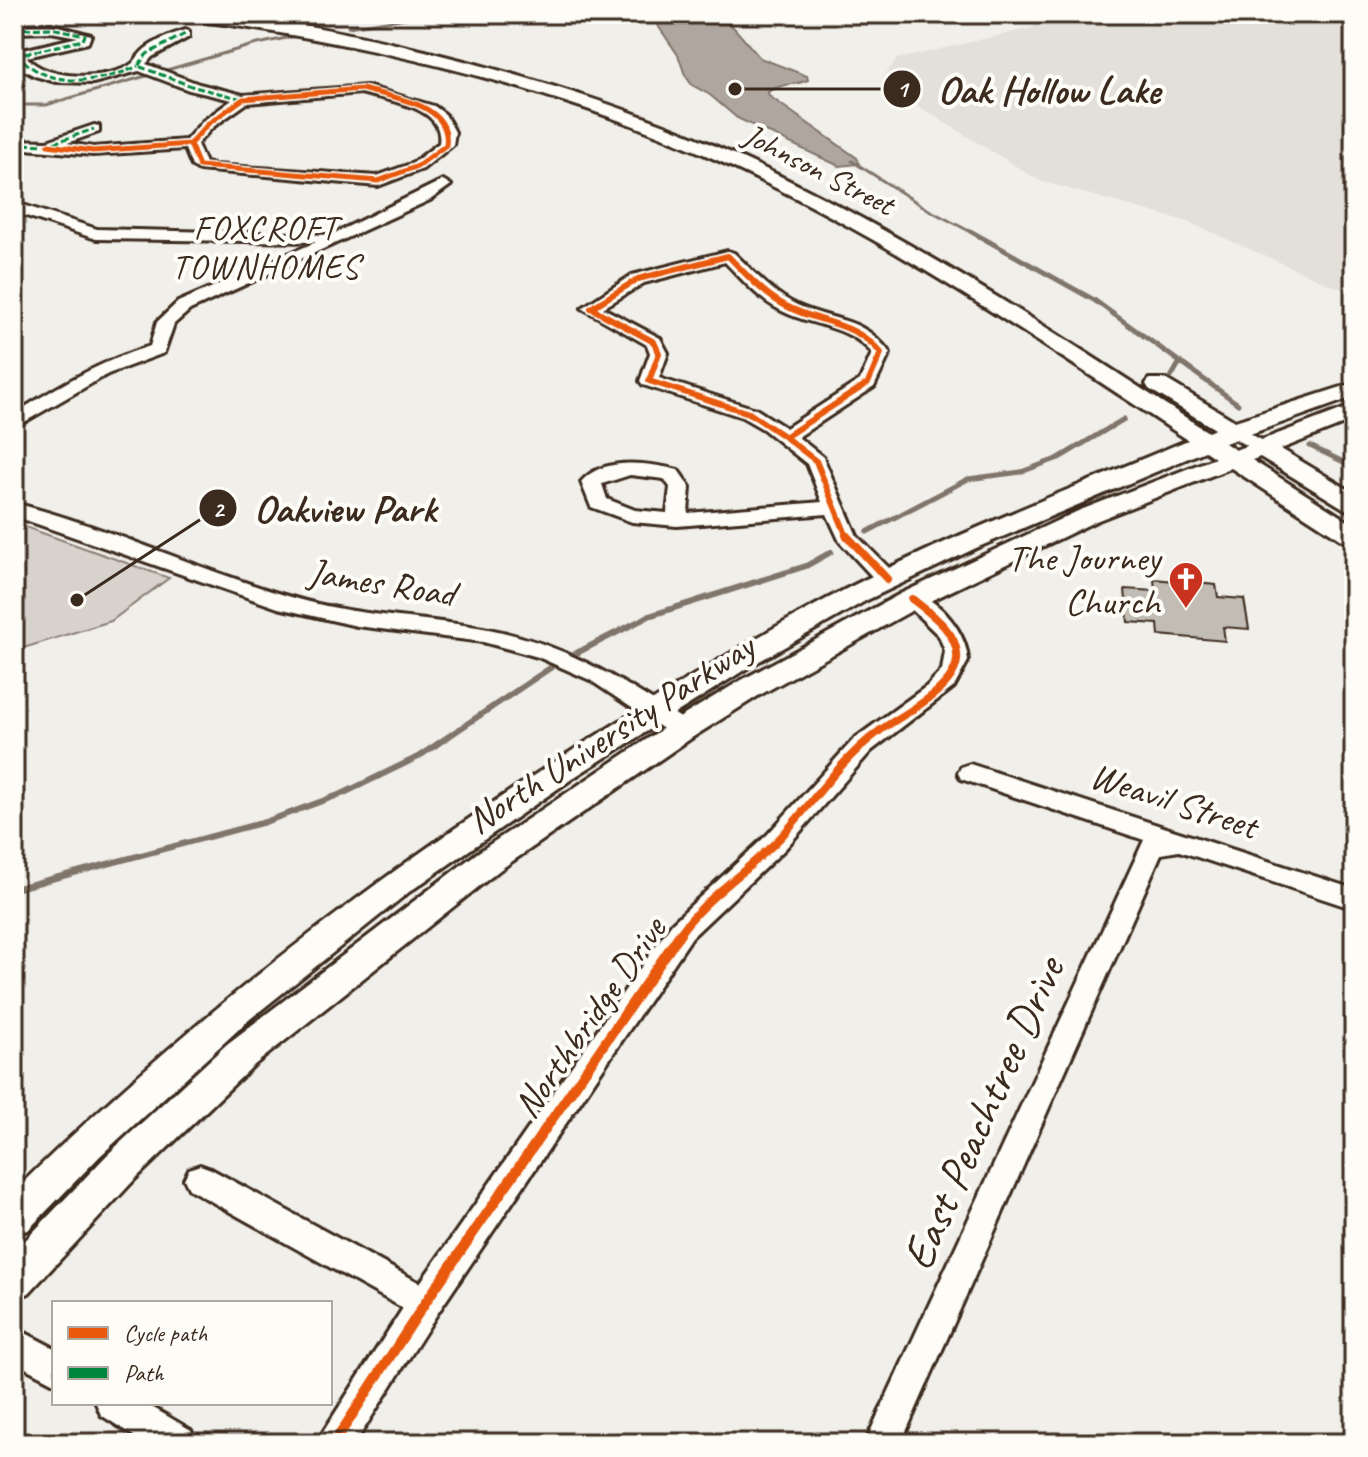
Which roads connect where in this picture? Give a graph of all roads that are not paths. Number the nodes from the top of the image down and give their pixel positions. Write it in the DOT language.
graph roads {
  1 [pos="189,14"];
  2 [pos="254,14"];
  3 [pos="14,29"];
  4 [pos="185,34"];
  5 [pos="16,55"];
  6 [pos="151,71"];
  7 [pos="243,99"];
  8 [pos="94,129"];
  9 [pos="14,144"];
  10 [pos="190,144"];
  11 [pos="48,145"];
  12 [pos="443,185"];
  13 [pos="14,207"];
  14 [pos="335,237"];
  15 [pos="1105,353"];
  16 [pos="1144,376"];
  17 [pos="1354,390"];
  18 [pos="1354,412"];
  19 [pos="14,422"];
  20 [pos="1234,431"];
  21 [pos="785,437"];
  22 [pos="1208,442"];
  23 [pos="1262,448"];
  24 [pos="1234,461"];
  25 [pos="1354,504"];
  26 [pos="835,507"];
  27 [pos="14,509"];
  28 [pos="677,520"];
  29 [pos="1354,536"];
  30 [pos="887,579"];
  31 [pos="912,599"];
  32 [pos="669,721"];
  33 [pos="970,773"];
  34 [pos="1179,842"];
  35 [pos="1354,899"];
  36 [pos="200,1179"];
  37 [pos="14,1217"];
  38 [pos="14,1280"];
  39 [pos="425,1303"];
  40 [pos="14,1343"];
  41 [pos="52,1366"];
  42 [pos="116,1405"];
  43 [pos="178,1443"];
  44 [pos="334,1443"];
  45 [pos="883,1443"];
  1 -- 22 [label="main road, Johnson Street"];
  2 -- 15 [label="main road, Johnson Street"];
  3 -- 5 [label="street"];
  4 -- 6 [label="street"];
  5 -- 6 [label="street"];
  6 -- 7 [label="street"];
  7 -- 10 [label="street"];
  7 -- 10 [label="street"];
  8 -- 11 [label="street"];
  9 -- 11 [label="street"];
  10 -- 11 [label="street"];
  12 -- 14 [label="street"];
  13 -- 14 [label="street"];
  14 -- 19 [label="street"];
  16 -- 20 [label="main road"];
  17 -- 20 [label="main road, North University Parkway"];
  18 -- 23 [label="main road, North University Parkway"];
  20 -- 22 [label="main road, North University Parkway"];
  20 -- 23 [label="street"];
  21 -- 21 [label="street"];
  21 -- 26 [label="street"];
  22 -- 24 [label="main road, Johnson Street"];
  22 -- 30 [label="main road, North University Parkway"];
  23 -- 24 [label="main road, North University Parkway"];
  23 -- 25 [label="main road"];
  24 -- 29 [label="main road, Johnson Street"];
  24 -- 31 [label="main road, North University Parkway"];
  26 -- 28 [label="street"];
  26 -- 30 [label="street"];
  27 -- 32 [label="street, James Road"];
  30 -- 32 [label="main road, North University Parkway"];
  31 -- 32 [label="main road, North University Parkway"];
  31 -- 39 [label="street, Northbridge Drive"];
  32 -- 37 [label="main road, North University Parkway"];
  32 -- 38 [label="main road, North University Parkway"];
  33 -- 34 [label="street, Weavil Street"];
  34 -- 35 [label="street, Weavil Street"];
  34 -- 45 [label="street, East Peachtree Drive"];
  36 -- 39 [label="street"];
  39 -- 44 [label="street, Northbridge Drive"];
  40 -- 41 [label="street"];
  42 -- 43 [label="street"];
}
